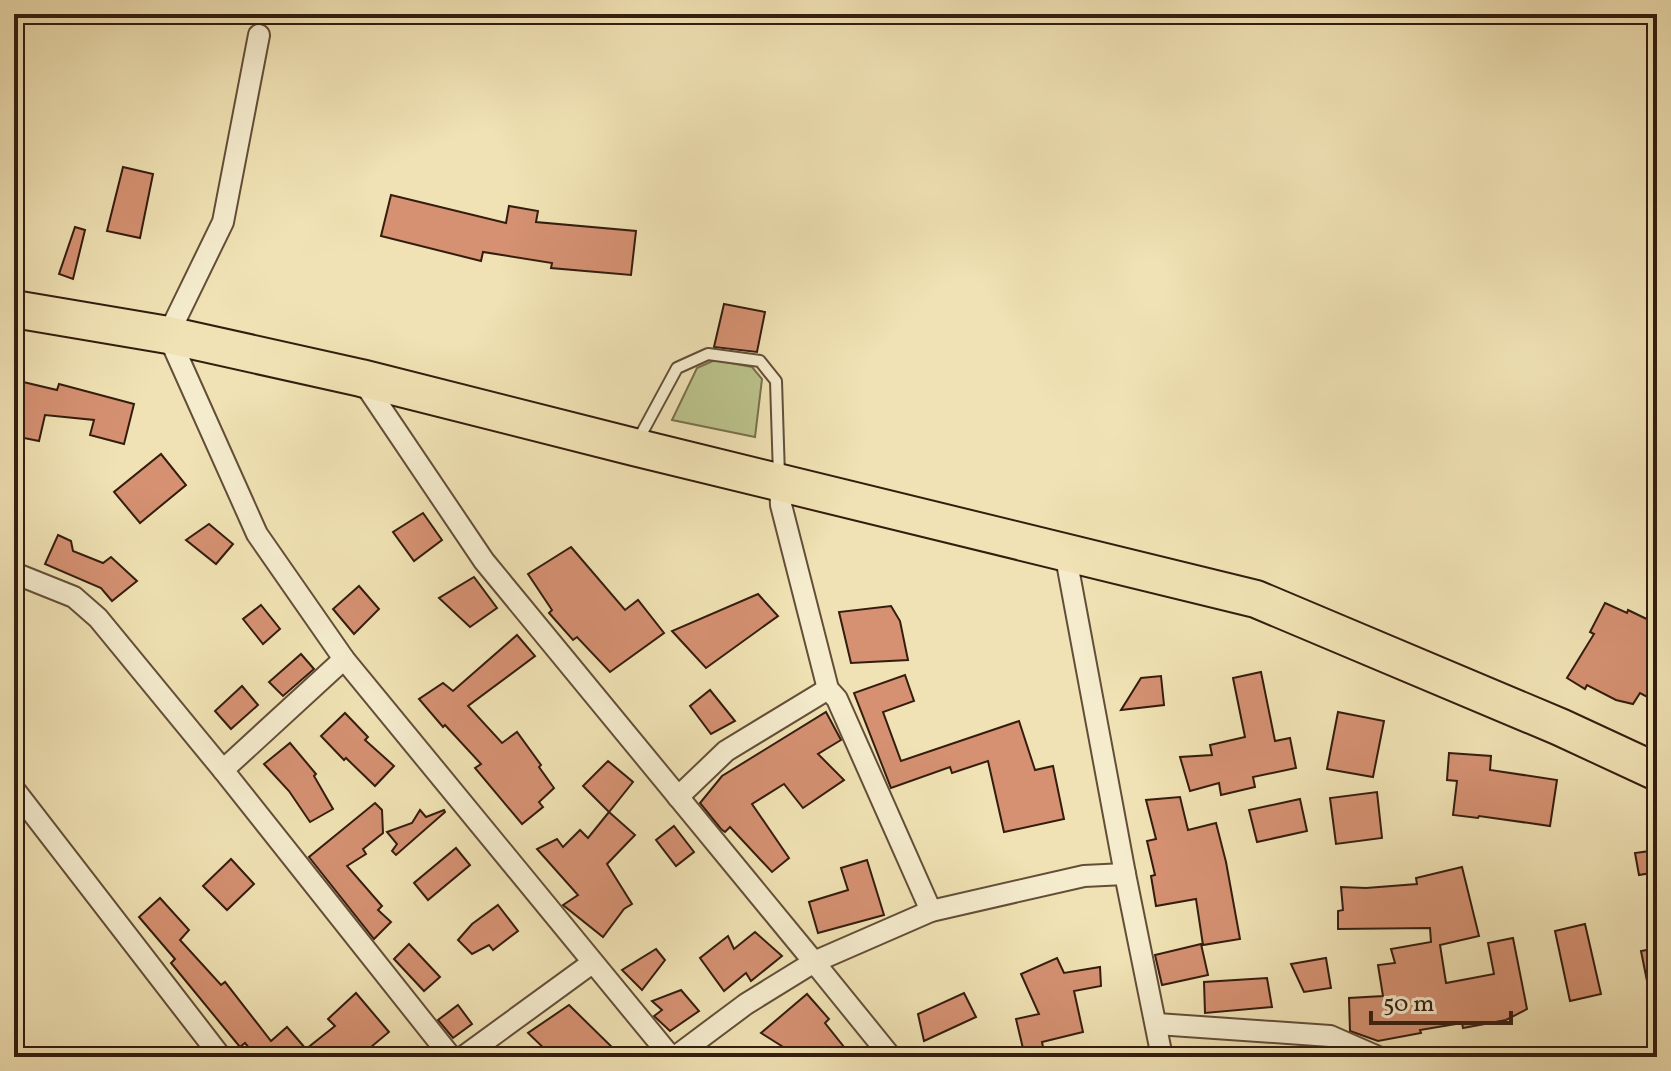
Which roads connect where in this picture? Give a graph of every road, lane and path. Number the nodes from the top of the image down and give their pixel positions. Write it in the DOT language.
graph roads {
  1 [pos="259,35"];
  2 [pos="14,309"];
  3 [pos="168,335"];
  4 [pos="361,378"];
  5 [pos="634,447"];
  6 [pos="780,483"];
  7 [pos="1065,552"];
  8 [pos="14,573"];
  9 [pos="344,659"];
  10 [pos="828,689"];
  11 [pos="223,770"];
  12 [pos="1657,772"];
  13 [pos="14,789"];
  14 [pos="678,797"];
  15 [pos="1125,874"];
  16 [pos="931,911"];
  17 [pos="814,962"];
  18 [pos="592,963"];
  19 [pos="1157,1024"];
  20 [pos="221,1057"];
  21 [pos="451,1057"];
  22 [pos="463,1057"];
  23 [pos="673,1057"];
  24 [pos="891,1057"];
  25 [pos="1162,1057"];
  26 [pos="1378,1057"];
  1 -- 3 [label="street"];
  2 -- 3 [label="highway"];
  3 -- 4 [label="highway"];
  3 -- 9 [label="street"];
  4 -- 5 [label="highway"];
  4 -- 14 [label="street"];
  5 -- 6 [label="highway"];
  5 -- 6 [label="lane"];
  6 -- 7 [label="highway"];
  6 -- 10 [label="street"];
  7 -- 12 [label="highway"];
  7 -- 15 [label="street"];
  8 -- 11 [label="street"];
  9 -- 11 [label="street"];
  9 -- 18 [label="street"];
  10 -- 14 [label="street"];
  10 -- 16 [label="street"];
  11 -- 21 [label="street"];
  13 -- 20 [label="street"];
  14 -- 17 [label="street"];
  15 -- 16 [label="street"];
  15 -- 19 [label="street"];
  16 -- 17 [label="street"];
  17 -- 23 [label="street"];
  17 -- 24 [label="street"];
  18 -- 22 [label="street"];
  18 -- 23 [label="street"];
  19 -- 25 [label="street"];
  19 -- 26 [label="street"];
}
